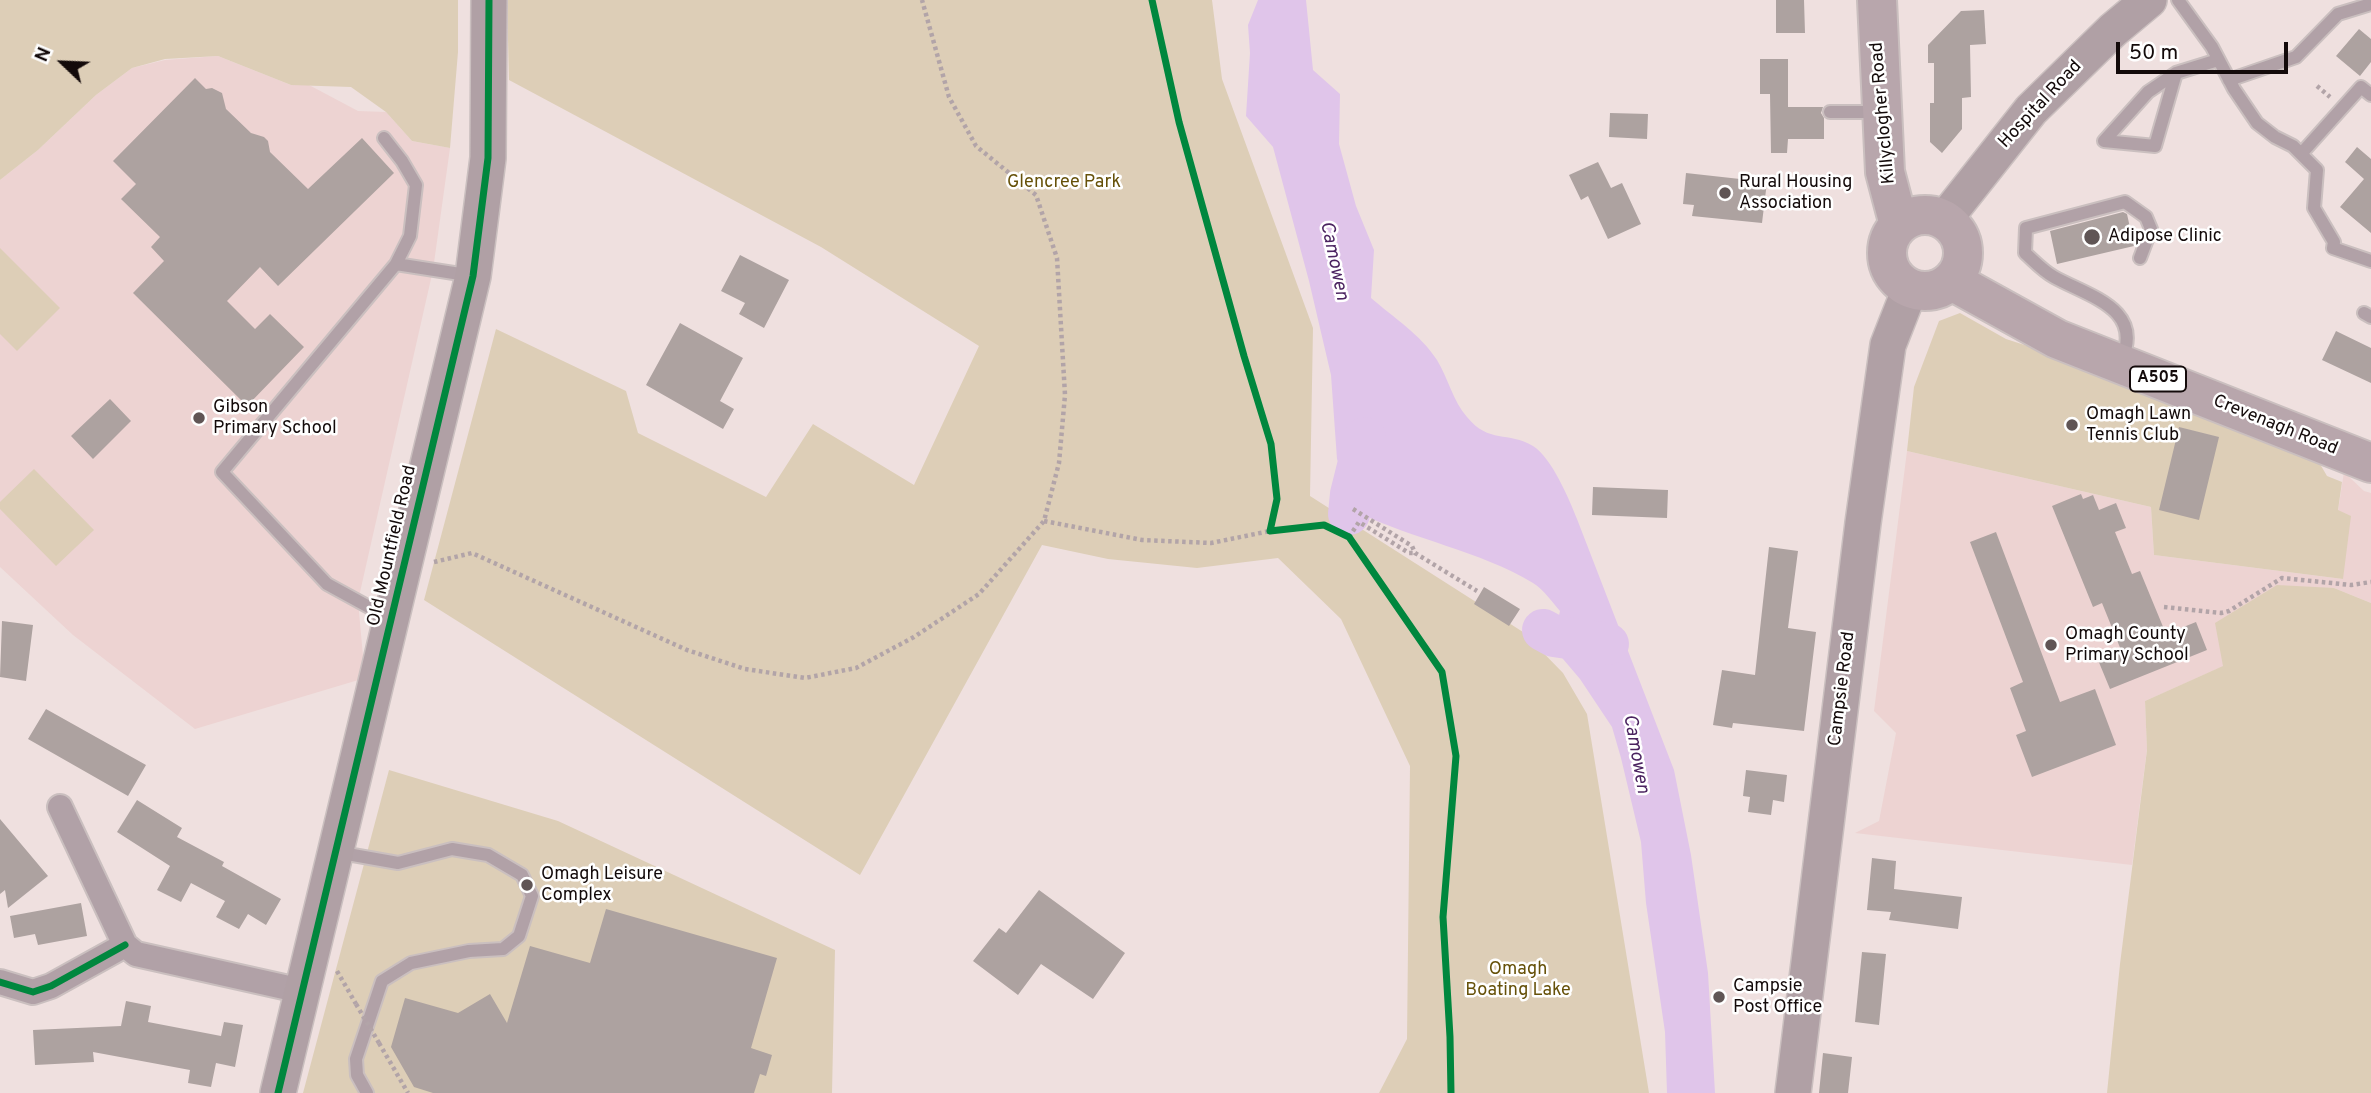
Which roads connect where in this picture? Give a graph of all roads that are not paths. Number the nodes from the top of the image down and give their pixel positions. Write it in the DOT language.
graph roads {
  1 [pos="489,0"];
  2 [pos="1877,0"];
  3 [pos="2149,0"];
  4 [pos="2178,0"];
  5 [pos="2371,4"];
  6 [pos="2218,60"];
  7 [pos="2176,73"];
  8 [pos="2229,80"];
  9 [pos="2371,95"];
  10 [pos="1830,112"];
  11 [pos="1882,112"];
  12 [pos="384,138"];
  13 [pos="2301,155"];
  14 [pos="1944,220"];
  15 [pos="1899,225"];
  16 [pos="2140,258"];
  17 [pos="2371,261"];
  18 [pos="396,264"];
  19 [pos="473,276"];
  20 [pos="1952,281"];
  21 [pos="1910,289"];
  22 [pos="2120,364"];
  23 [pos="2371,463"];
  24 [pos="392,619"];
  25 [pos="60,807"];
  26 [pos="336,852"];
  27 [pos="125,945"];
  28 [pos="0,982"];
  29 [pos="302,991"];
  30 [pos="278,1093"];
  31 [pos="367,1093"];
  32 [pos="1793,1093"];
  1 -- 19 [label="street, Old Mountfield Road"];
  2 -- 11 [label="highway, Killyclogher Road"];
  3 -- 14 [label="street, Hospital Road"];
  4 -- 6 [label="lane"];
  5 -- 8 [label="lane"];
  6 -- 7 [label="lane"];
  6 -- 8 [label="lane"];
  7 -- 7 [label="lane"];
  8 -- 13 [label="lane"];
  9 -- 13 [label="lane"];
  10 -- 11 [label="lane"];
  11 -- 15 [label="highway, Killyclogher Road"];
  12 -- 18 [label="lane"];
  13 -- 17 [label="lane"];
  14 -- 15 [label="highway"];
  14 -- 20 [label="highway"];
  15 -- 21 [label="highway"];
  16 -- 22 [label="lane"];
  18 -- 19 [label="lane"];
  18 -- 24 [label="lane"];
  19 -- 24 [label="street, Old Mountfield Road"];
  20 -- 21 [label="highway"];
  20 -- 22 [label="highway, Crevenagh Road / A505"];
  21 -- 32 [label="street, Campsie Road"];
  22 -- 23 [label="highway, Crevenagh Road / A505"];
  24 -- 26 [label="street, Old Mountfield Road"];
  25 -- 27 [label="street"];
  26 -- 29 [label="street, Old Mountfield Road"];
  26 -- 31 [label="lane"];
  27 -- 28 [label="street"];
  27 -- 29 [label="street"];
  29 -- 30 [label="street, Old Mountfield Road"];
}
